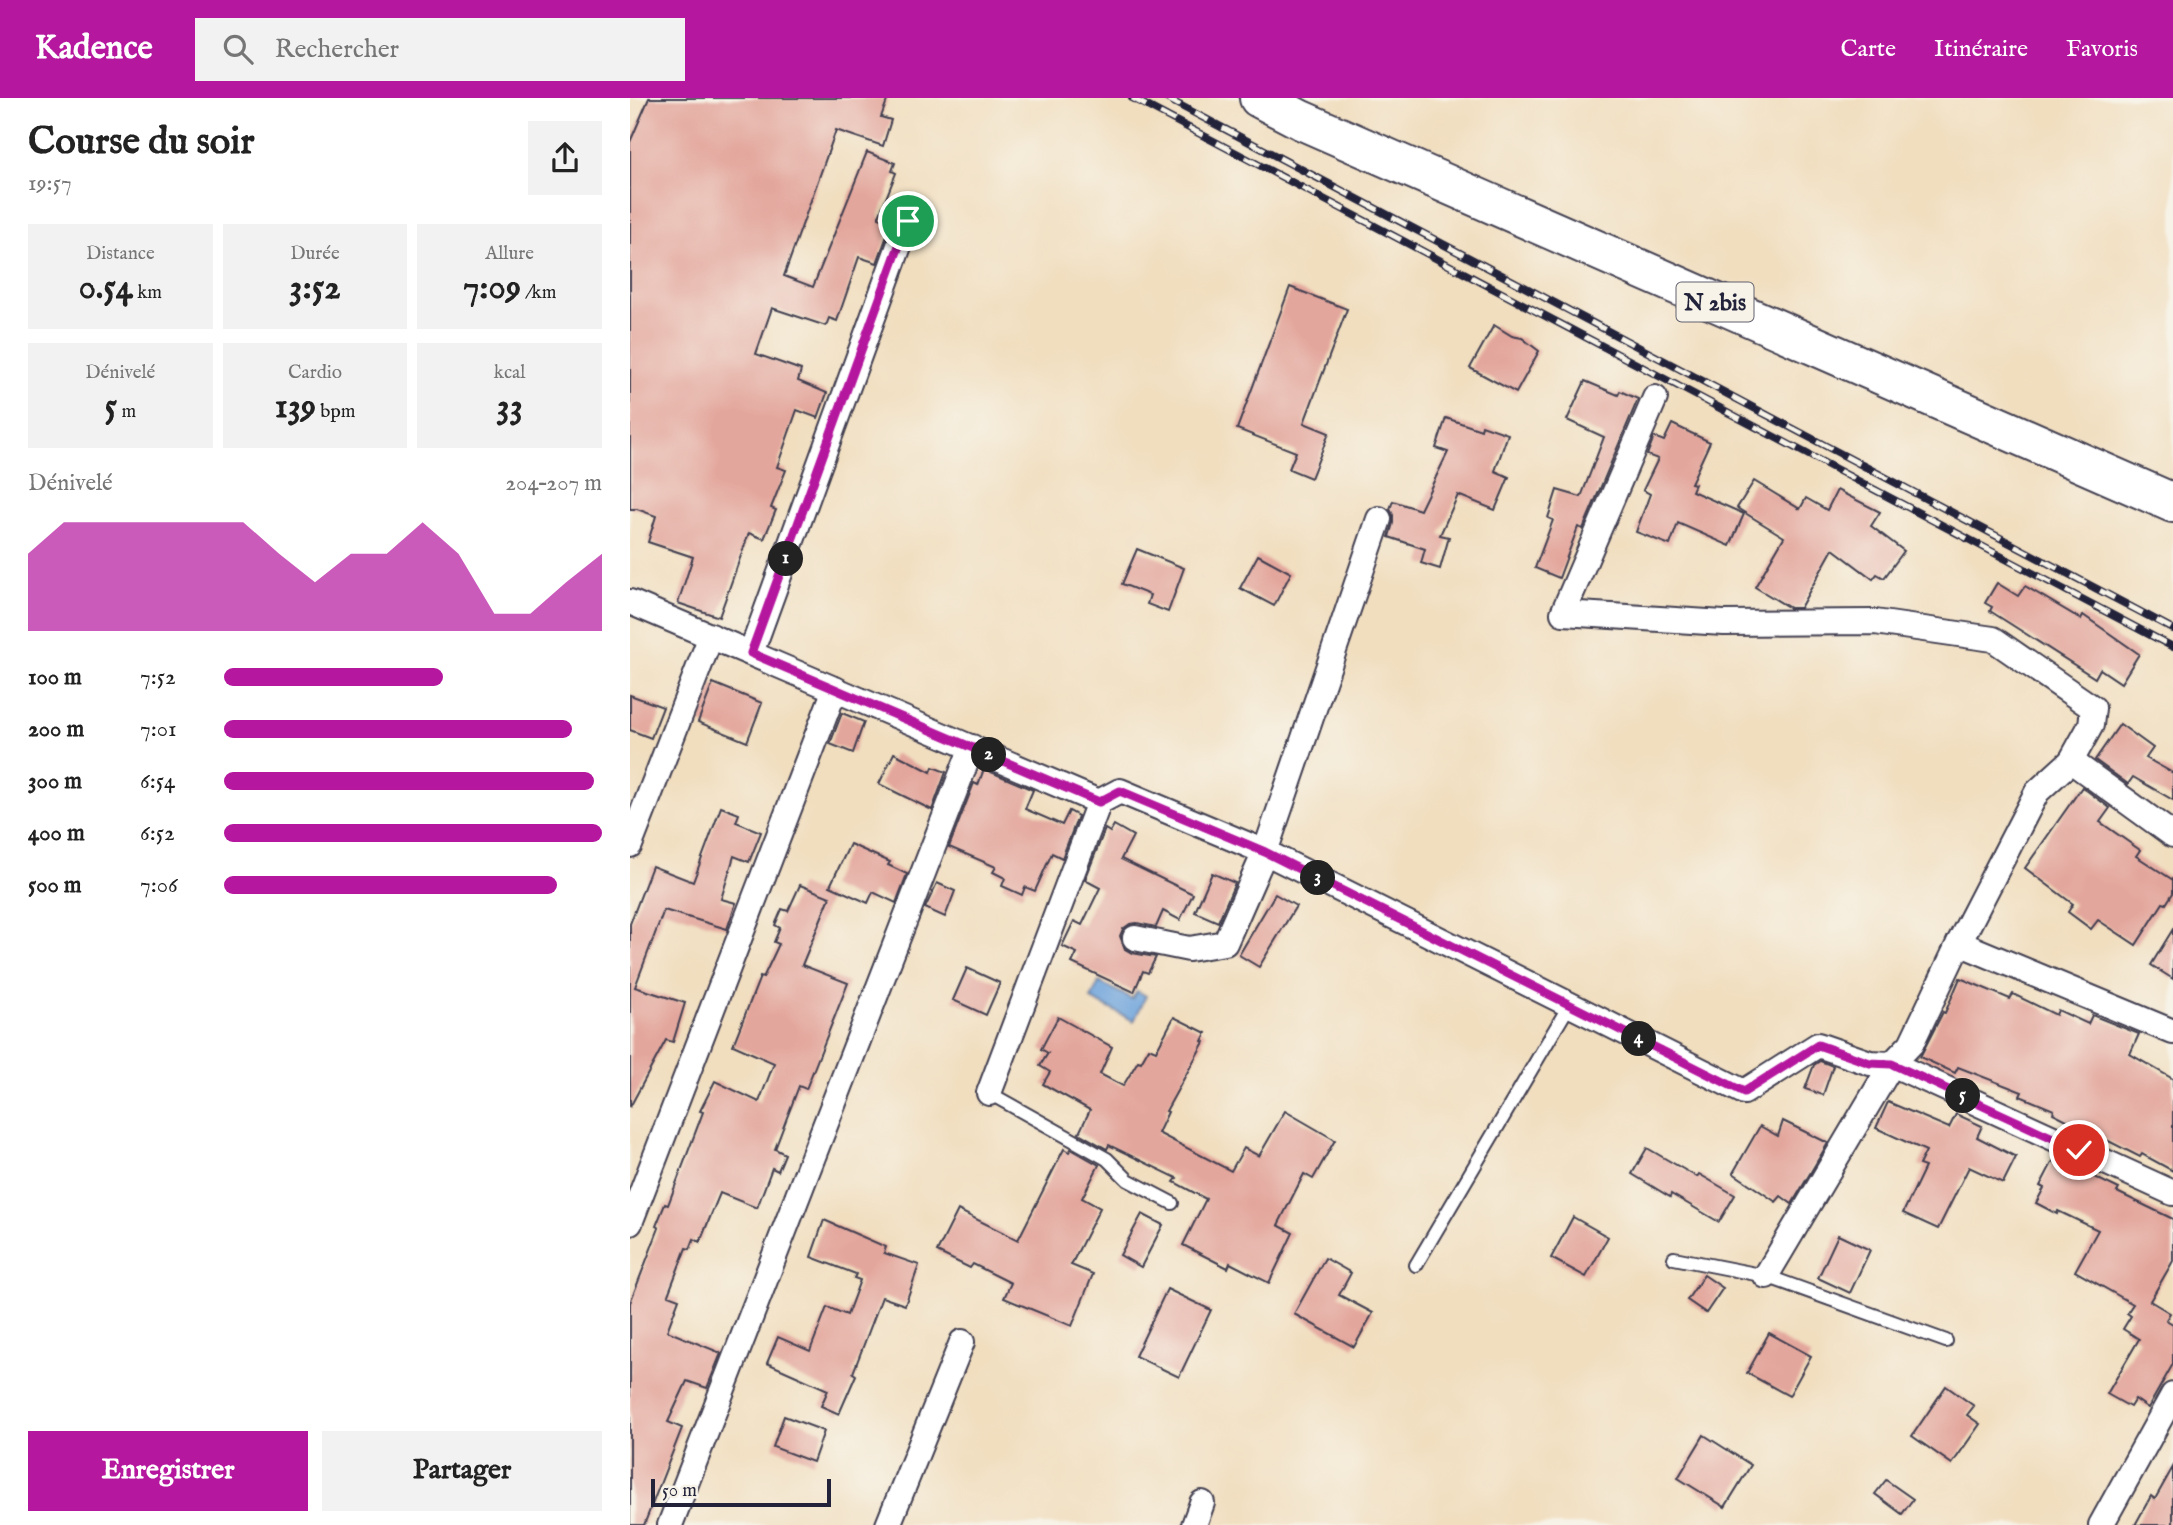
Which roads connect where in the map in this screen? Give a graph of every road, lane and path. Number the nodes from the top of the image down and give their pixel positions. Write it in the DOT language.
graph roads {
  1 [pos="1259,98"];
  2 [pos="908,221"];
  3 [pos="1655,398"];
  4 [pos="2173,503"];
  5 [pos="1379,519"];
  6 [pos="630,602"];
  7 [pos="711,636"];
  8 [pos="751,653"];
  9 [pos="835,689"];
  10 [pos="972,747"];
  11 [pos="2071,761"];
  12 [pos="1099,802"];
  13 [pos="2173,835"];
  14 [pos="630,845"];
  15 [pos="1265,852"];
  16 [pos="1135,937"];
  17 [pos="1959,943"];
  18 [pos="1570,1004"];
  19 [pos="2173,1032"];
  20 [pos="1892,1064"];
  21 [pos="989,1093"];
  22 [pos="2173,1193"];
  23 [pos="1171,1203"];
  24 [pos="630,1223"];
  25 [pos="1674,1258"];
  26 [pos="1416,1265"];
  27 [pos="1766,1276"];
  28 [pos="1946,1341"];
  29 [pos="962,1342"];
  30 [pos="2173,1395"];
  31 [pos="670,1525"];
  32 [pos="888,1525"];
  33 [pos="2101,1525"];
  1 -- 4 [label="main road, N 2bis"];
  2 -- 8 [label="street"];
  3 -- 11 [label="street"];
  5 -- 15 [label="street"];
  6 -- 7 [label="street"];
  7 -- 8 [label="street"];
  7 -- 14 [label="street"];
  8 -- 9 [label="street"];
  9 -- 10 [label="street"];
  9 -- 24 [label="street"];
  10 -- 12 [label="street"];
  10 -- 31 [label="street"];
  11 -- 13 [label="street"];
  11 -- 17 [label="street"];
  12 -- 15 [label="street"];
  12 -- 21 [label="street"];
  15 -- 16 [label="street"];
  15 -- 18 [label="street"];
  17 -- 19 [label="street"];
  17 -- 20 [label="street"];
  18 -- 20 [label="street"];
  18 -- 26 [label="lane"];
  20 -- 22 [label="street"];
  20 -- 27 [label="street"];
  21 -- 23 [label="lane"];
  25 -- 27 [label="lane"];
  27 -- 28 [label="lane"];
  29 -- 32 [label="street"];
  30 -- 33 [label="street"];
}
